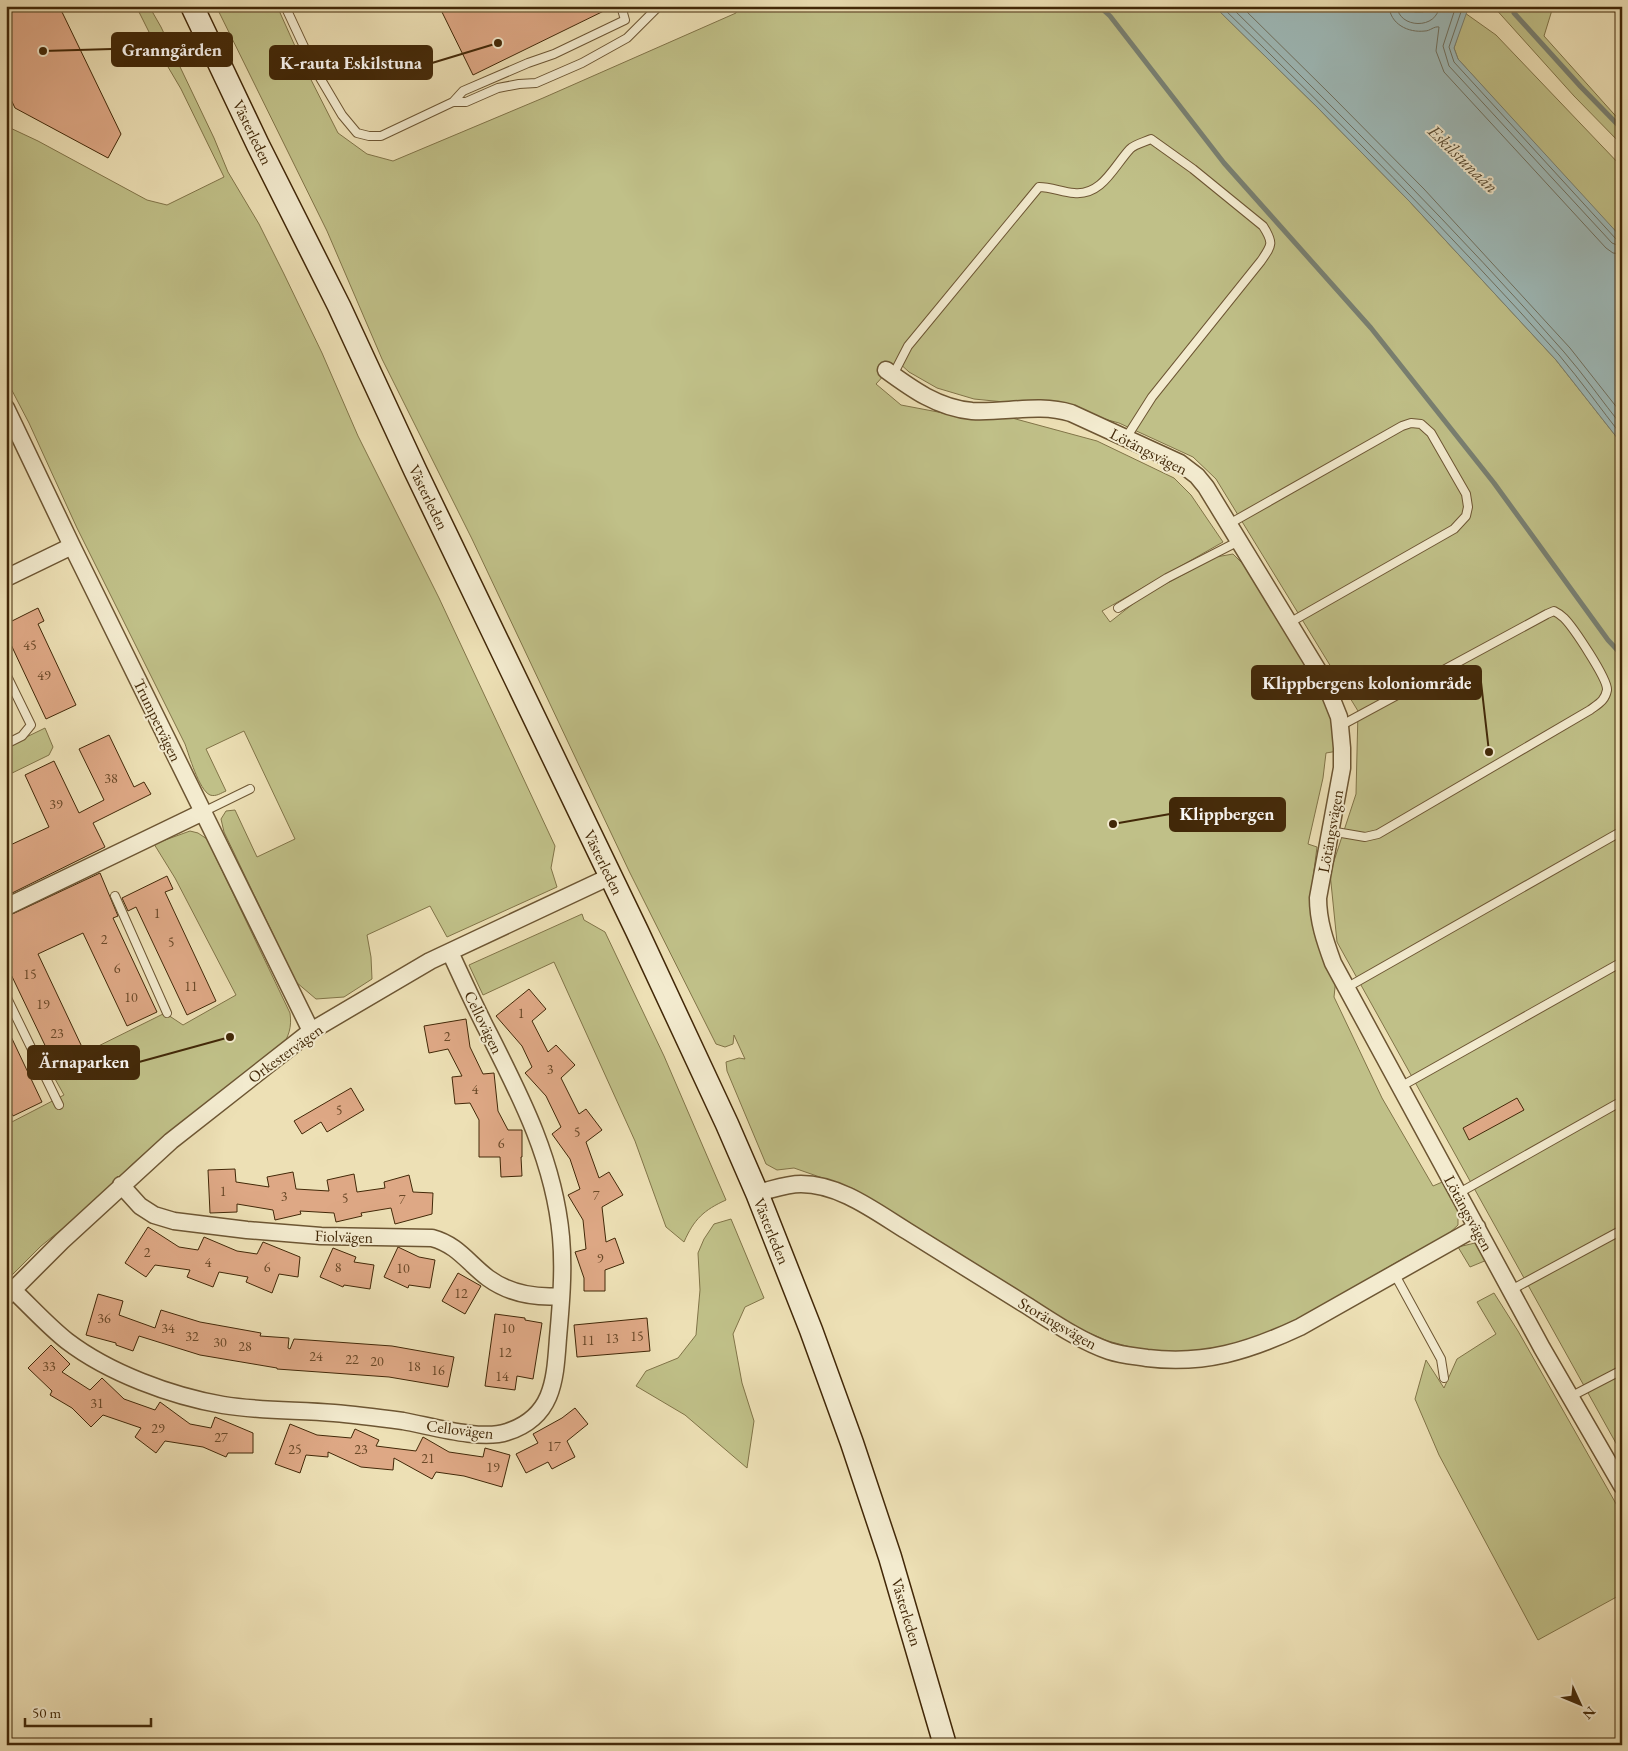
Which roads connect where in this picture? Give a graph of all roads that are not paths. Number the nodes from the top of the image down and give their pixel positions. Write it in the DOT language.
graph roads {
  1 [pos="285,6"];
  2 [pos="620,6"];
  3 [pos="660,6"];
  4 [pos="192,7"];
  5 [pos="454,102"];
  6 [pos="889,373"];
  7 [pos="6,408"];
  8 [pos="1126,438"];
  9 [pos="1229,524"];
  10 [pos="1239,541"];
  11 [pos="72,546"];
  12 [pos="6,578"];
  13 [pos="1118,608"];
  14 [pos="1289,623"];
  15 [pos="6,674"];
  16 [pos="1340,726"];
  17 [pos="6,744"];
  18 [pos="250,788"];
  19 [pos="203,812"];
  20 [pos="1330,831"];
  21 [pos="1622,831"];
  22 [pos="611,876"];
  23 [pos="115,896"];
  24 [pos="6,907"];
  25 [pos="450,952"];
  26 [pos="1622,962"];
  27 [pos="1346,988"];
  28 [pos="6,996"];
  29 [pos="167,1013"];
  30 [pos="311,1031"];
  31 [pos="1400,1087"];
  32 [pos="1622,1101"];
  33 [pos="58,1105"];
  34 [pos="121,1185"];
  35 [pos="757,1193"];
  36 [pos="1459,1193"];
  37 [pos="1477,1227"];
  38 [pos="1622,1230"];
  39 [pos="1394,1273"];
  40 [pos="1511,1290"];
  41 [pos="10,1294"];
  42 [pos="561,1296"];
  43 [pos="1622,1370"];
  44 [pos="1444,1378"];
  45 [pos="1570,1397"];
  46 [pos="1622,1486"];
  47 [pos="945,1745"];
  1 -- 5 [label="lane"];
  2 -- 5 [label="lane"];
  3 -- 5 [label="lane"];
  4 -- 22 [label="main road, Västerleden"];
  6 -- 8 [label="street, Lötängsvägen"];
  6 -- 8 [label="lane"];
  7 -- 11 [label="street, Trumpetvägen"];
  8 -- 9 [label="street, Lötängsvägen"];
  9 -- 10 [label="street, Lötängsvägen"];
  9 -- 14 [label="lane"];
  10 -- 13 [label="lane"];
  10 -- 14 [label="street, Lötängsvägen"];
  11 -- 12 [label="street"];
  11 -- 19 [label="street, Trumpetvägen"];
  14 -- 16 [label="street, Lötängsvägen"];
  15 -- 17 [label="lane"];
  16 -- 20 [label="street, Lötängsvägen"];
  16 -- 20 [label="lane"];
  18 -- 19 [label="lane"];
  19 -- 24 [label="street"];
  19 -- 30 [label="street, Trumpetvägen"];
  20 -- 27 [label="street, Lötängsvägen"];
  21 -- 27 [label="lane"];
  22 -- 25 [label="street, Orkestervägen"];
  22 -- 35 [label="main road, Västerleden"];
  23 -- 29 [label="lane"];
  25 -- 30 [label="street, Orkestervägen"];
  25 -- 42 [label="street, Cellovägen"];
  26 -- 31 [label="lane"];
  27 -- 31 [label="street, Lötängsvägen"];
  28 -- 33 [label="lane"];
  30 -- 34 [label="street, Orkestervägen"];
  31 -- 36 [label="street, Lötängsvägen"];
  32 -- 36 [label="lane"];
  34 -- 41 [label="street, Orkestervägen"];
  34 -- 42 [label="street, Fiolvägen"];
  35 -- 39 [label="street, Storängsvägen"];
  35 -- 47 [label="main road, Västerleden"];
  36 -- 37 [label="street, Lötängsvägen"];
  37 -- 39 [label="street, Storängsvägen"];
  37 -- 40 [label="street, Lötängsvägen"];
  38 -- 40 [label="lane"];
  39 -- 44 [label="lane"];
  40 -- 45 [label="street, Lötängsvägen"];
  41 -- 42 [label="street, Cellovägen"];
  43 -- 45 [label="lane"];
  45 -- 46 [label="street, Lötängsvägen"];
}
